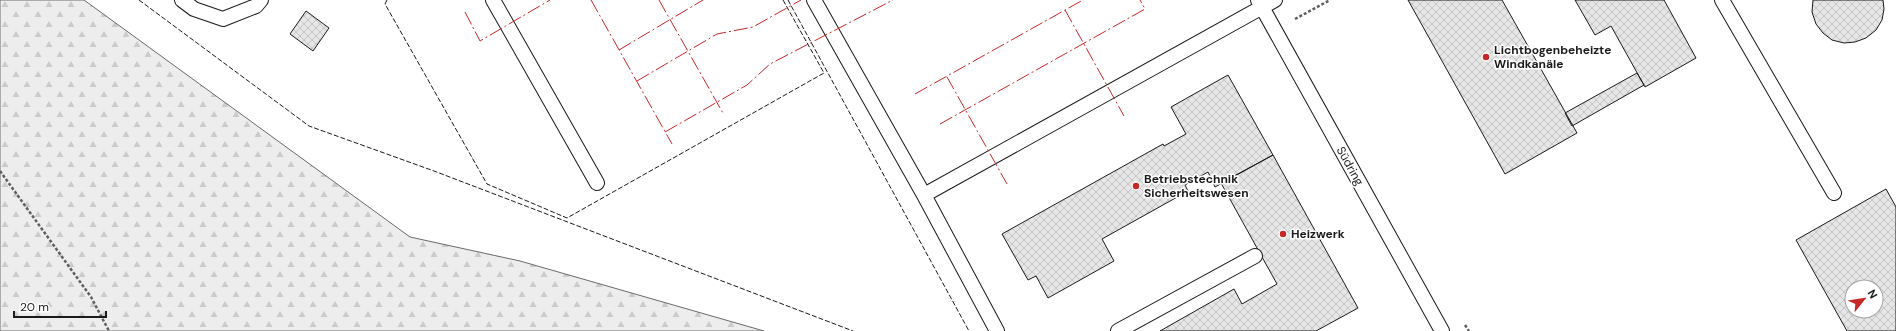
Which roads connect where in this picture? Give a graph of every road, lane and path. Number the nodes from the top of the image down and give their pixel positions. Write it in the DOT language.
graph roads {
  1 [pos="182,0"];
  2 [pos="261,0"];
  3 [pos="493,0"];
  4 [pos="814,0"];
  5 [pos="1275,0"];
  6 [pos="1330,0"];
  7 [pos="1722,0"];
  8 [pos="1260,4"];
  9 [pos="1294,20"];
  10 [pos="0,171"];
  11 [pos="597,183"];
  12 [pos="1834,193"];
  13 [pos="924,195"];
  14 [pos="1255,256"];
  15 [pos="110,331"];
  16 [pos="997,331"];
  17 [pos="1118,331"];
  18 [pos="1442,331"];
  1 -- 2 [label="lane"];
  3 -- 11 [label="lane"];
  4 -- 13 [label="lane"];
  5 -- 8 [label="lane"];
  6 -- 9 [label="path"];
  7 -- 12 [label="lane"];
  8 -- 13 [label="lane"];
  8 -- 18 [label="lane, Südring"];
  10 -- 15 [label="path"];
  13 -- 16 [label="lane"];
  14 -- 17 [label="lane"];
}
